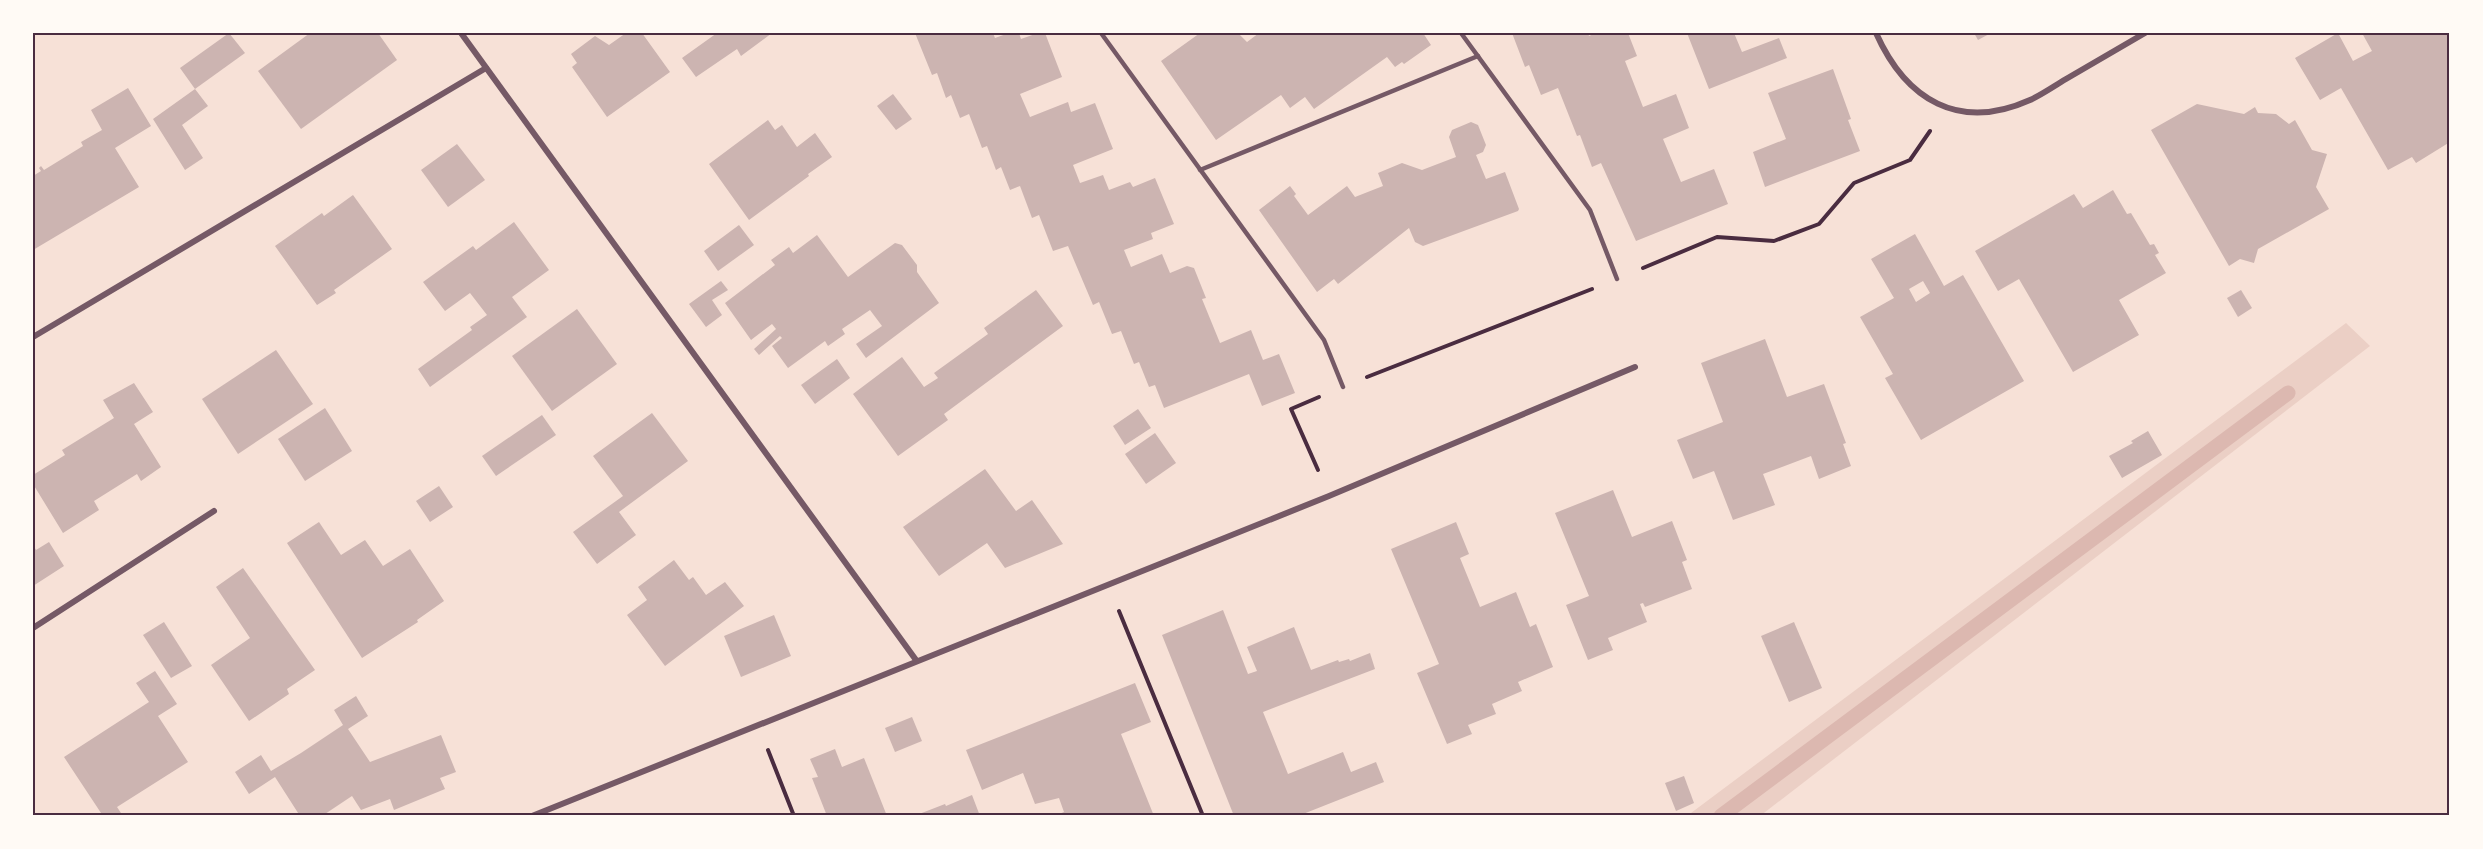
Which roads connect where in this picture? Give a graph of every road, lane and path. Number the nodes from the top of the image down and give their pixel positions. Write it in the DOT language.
graph roads {
  1 [pos="461,33"];
  2 [pos="1101,33"];
  3 [pos="1461,33"];
  4 [pos="1876,33"];
  5 [pos="2145,33"];
  6 [pos="1478,56"];
  7 [pos="486,68"];
  8 [pos="1200,170"];
  9 [pos="1617,279"];
  10 [pos="33,337"];
  11 [pos="1635,367"];
  12 [pos="1343,387"];
  13 [pos="214,511"];
  14 [pos="1108,585"];
  15 [pos="33,628"];
  16 [pos="916,660"];
  17 [pos="758,726"];
  18 [pos="532,816"];
  19 [pos="794,816"];
  20 [pos="1203,816"];
  1 -- 7 [label="street"];
  2 -- 8 [label="lane"];
  3 -- 6 [label="lane"];
  4 -- 5 [label="street"];
  6 -- 8 [label="lane"];
  6 -- 9 [label="lane"];
  7 -- 10 [label="street"];
  7 -- 16 [label="street"];
  8 -- 12 [label="lane"];
  11 -- 14 [label="street"];
  13 -- 15 [label="street"];
  14 -- 16 [label="street"];
  14 -- 20 [label="path"];
  16 -- 17 [label="street"];
  17 -- 18 [label="street"];
  17 -- 19 [label="path"];
}
